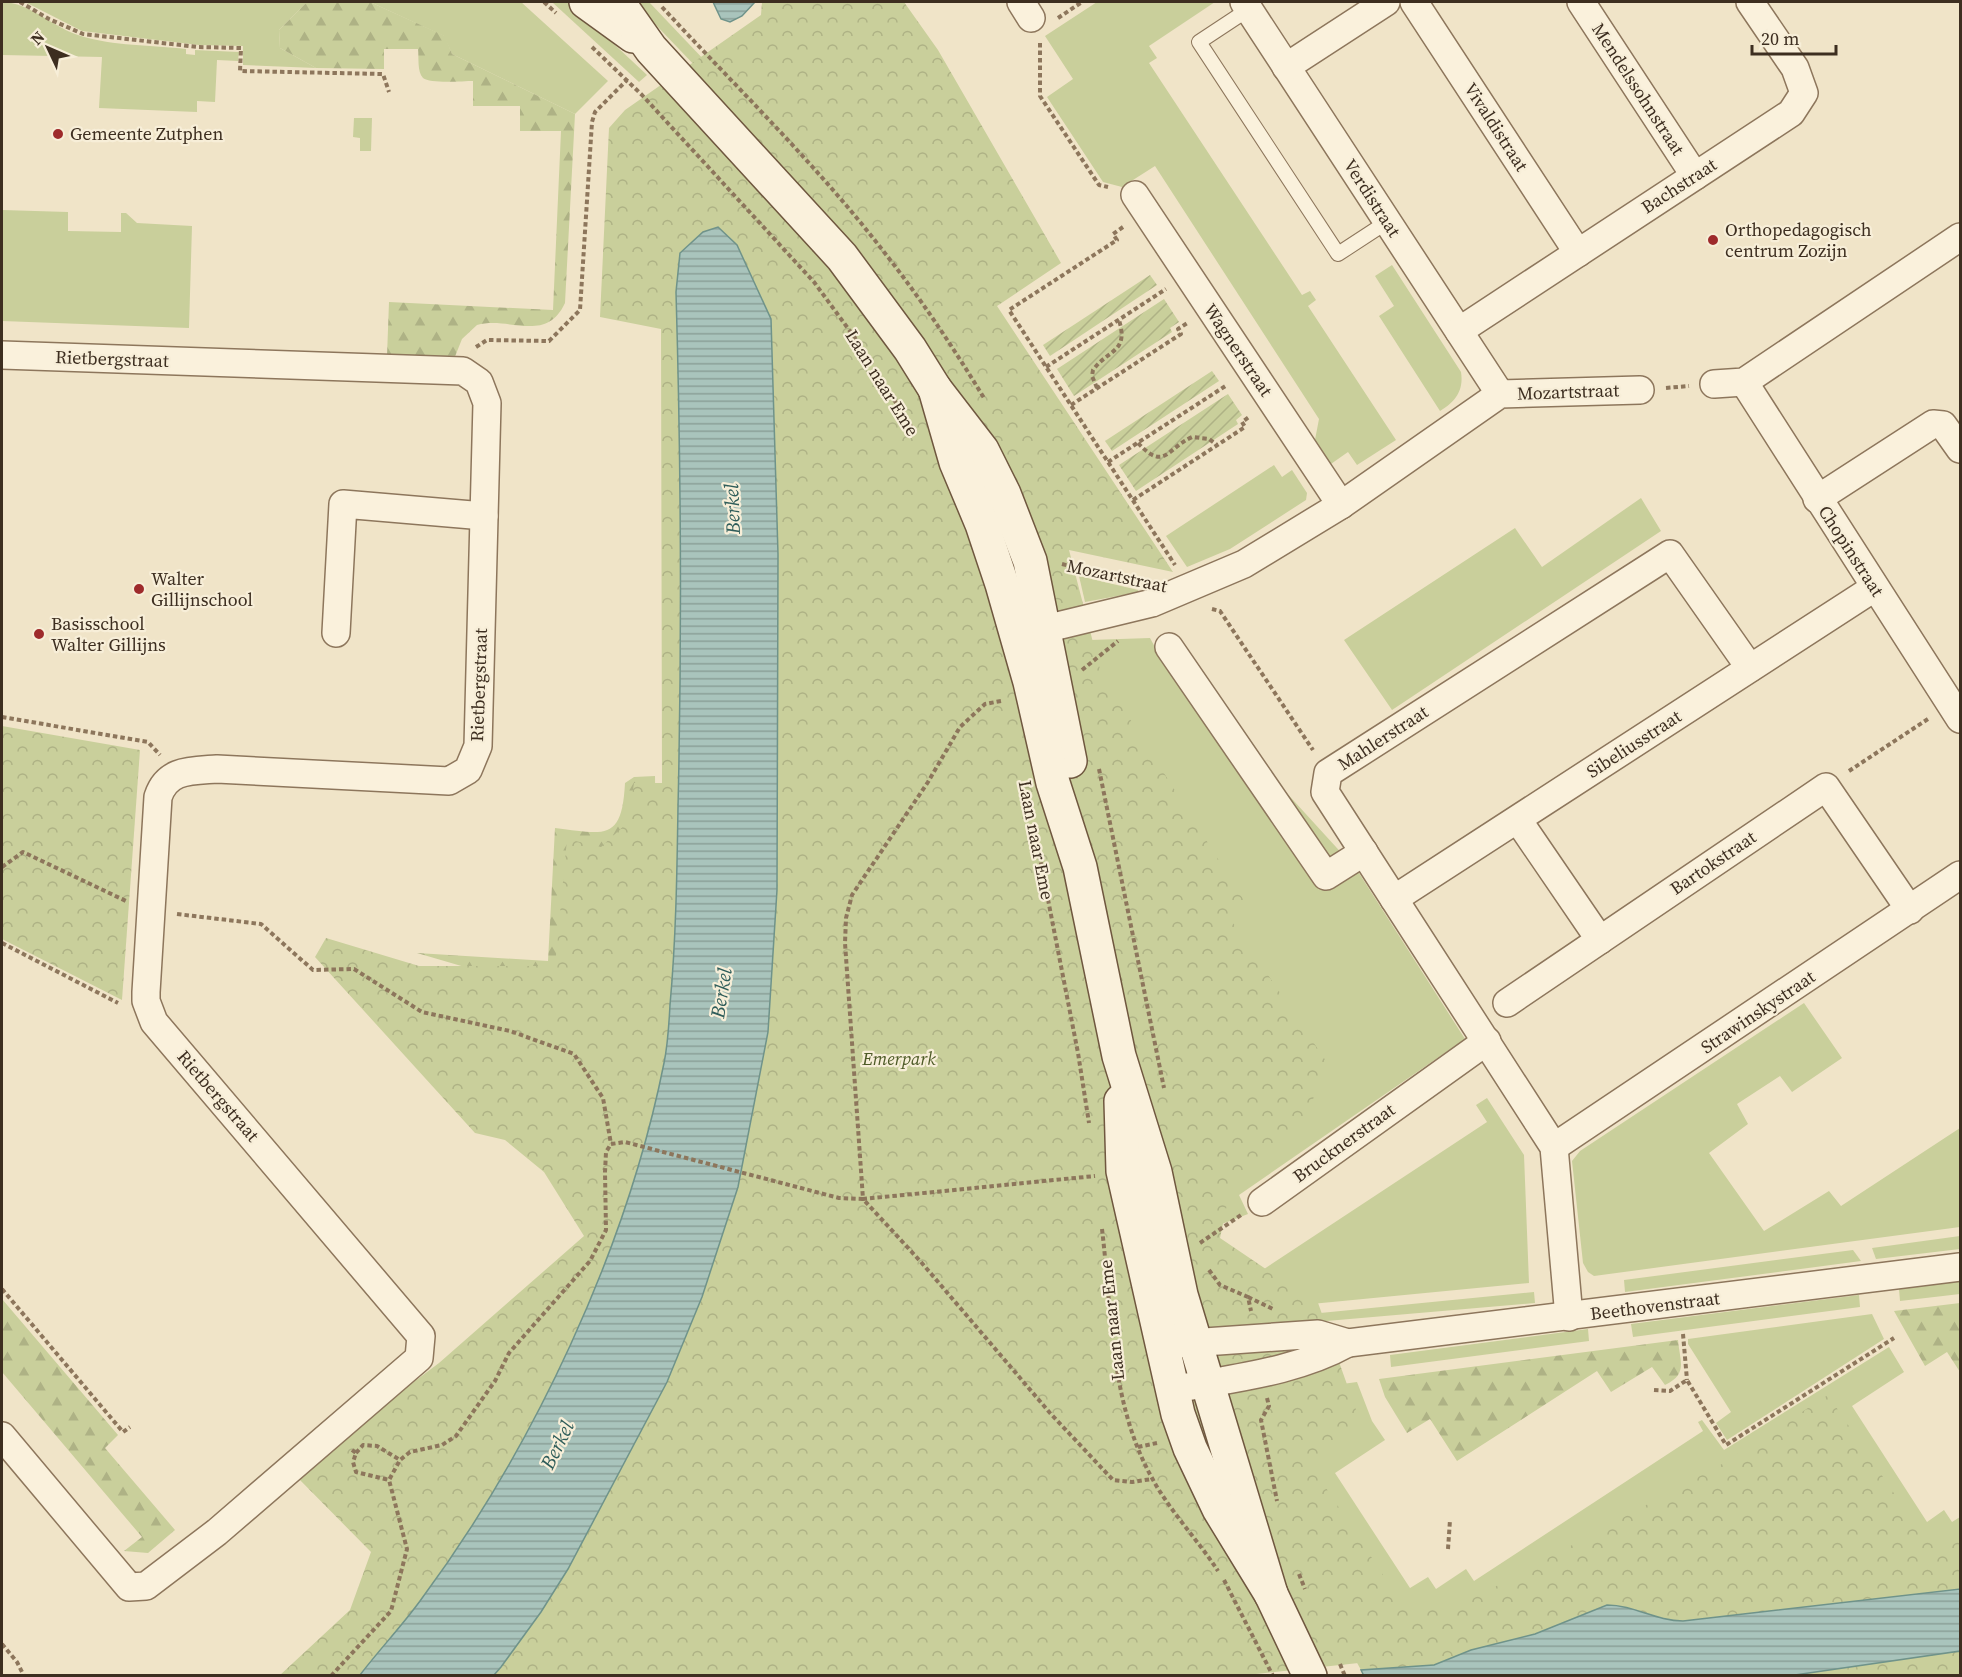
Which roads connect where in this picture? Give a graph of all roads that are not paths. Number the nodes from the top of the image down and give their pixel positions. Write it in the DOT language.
graph roads {
  1 [pos="586,2"];
  2 [pos="618,2"];
  3 [pos="1386,2"];
  4 [pos="1414,2"];
  5 [pos="1581,2"];
  6 [pos="1750,2"];
  7 [pos="1246,5"];
  8 [pos="651,49"];
  9 [pos="1286,67"];
  10 [pos="1695,176"];
  11 [pos="1141,204"];
  12 [pos="1387,222"];
  13 [pos="1960,237"];
  14 [pos="1578,253"];
  15 [pos="1459,331"];
  16 [pos="2,355"];
  17 [pos="1744,382"];
  18 [pos="1714,384"];
  19 [pos="935,389"];
  20 [pos="1640,390"];
  21 [pos="1500,394"];
  22 [pos="1960,449"];
  23 [pos="1817,499"];
  24 [pos="1341,505"];
  25 [pos="484,516"];
  26 [pos="1874,588"];
  27 [pos="1031,632"];
  28 [pos="336,633"];
  29 [pos="1169,647"];
  30 [pos="1749,668"];
  31 [pos="1955,711"];
  32 [pos="1518,820"];
  33 [pos="1364,852"];
  34 [pos="1080,867"];
  35 [pos="1960,875"];
  36 [pos="1394,899"];
  37 [pos="1910,910"];
  38 [pos="1600,940"];
  39 [pos="1507,1003"];
  40 [pos="1487,1041"];
  41 [pos="1119,1056"];
  42 [pos="1554,1148"];
  43 [pos="1262,1202"];
  44 [pos="1960,1267"];
  45 [pos="1569,1317"];
  46 [pos="1195,1342"];
  47 [pos="1348,1342"];
  48 [pos="1161,1345"];
  49 [pos="1207,1383"];
  50 [pos="1171,1390"];
  51 [pos="2,1437"];
  52 [pos="1271,1594"];
  53 [pos="1310,1676"];
  1 -- 8 [label="street, Laan naar Eme"];
  2 -- 8 [label="street, Laan naar Eme"];
  3 -- 9 [label="street"];
  4 -- 14 [label="street, Vivaldistraat"];
  5 -- 10 [label="street, Mendelssohnstraat"];
  6 -- 10 [label="street, Bachstraat"];
  7 -- 9 [label="street, Verdistraat"];
  7 -- 12 [label="lane"];
  8 -- 19 [label="street, Laan naar Eme"];
  9 -- 12 [label="street, Verdistraat"];
  10 -- 14 [label="street, Bachstraat"];
  11 -- 24 [label="street, Wagnerstraat"];
  12 -- 15 [label="street, Verdistraat"];
  13 -- 17 [label="street"];
  14 -- 15 [label="street, Bachstraat"];
  15 -- 21 [label="street, Verdistraat"];
  16 -- 25 [label="street, Rietbergstraat"];
  17 -- 18 [label="street"];
  17 -- 23 [label="street, Chopinstraat"];
  19 -- 27 [label="street, Laan naar Eme"];
  19 -- 27 [label="street, Laan naar Eme"];
  20 -- 21 [label="street, Mozartstraat"];
  21 -- 24 [label="street, Mozartstraat"];
  22 -- 23 [label="street"];
  23 -- 26 [label="street, Chopinstraat"];
  24 -- 27 [label="street, Mozartstraat"];
  25 -- 28 [label="street"];
  25 -- 51 [label="street, Rietbergstraat"];
  26 -- 30 [label="street, Sibeliusstraat"];
  26 -- 31 [label="street, Chopinstraat"];
  27 -- 34 [label="street, Laan naar Eme"];
  27 -- 34 [label="street, Laan naar Eme"];
  29 -- 33 [label="street"];
  30 -- 32 [label="street, Sibeliusstraat"];
  30 -- 33 [label="street, Mahlerstraat"];
  32 -- 36 [label="street, Sibeliusstraat"];
  32 -- 38 [label="street"];
  33 -- 36 [label="street"];
  34 -- 41 [label="street, Laan naar Eme"];
  35 -- 37 [label="street, Strawinskystraat"];
  36 -- 40 [label="street"];
  37 -- 38 [label="street, Bartokstraat"];
  37 -- 42 [label="street, Strawinskystraat"];
  38 -- 39 [label="street, Bartokstraat"];
  40 -- 42 [label="street"];
  40 -- 43 [label="street, Brucknerstraat"];
  41 -- 46 [label="street, Laan naar Eme"];
  41 -- 48 [label="street, Laan naar Eme"];
  42 -- 45 [label="street"];
  44 -- 45 [label="street, Beethovenstraat"];
  45 -- 47 [label="street, Beethovenstraat"];
  46 -- 47 [label="street, Beethovenstraat"];
  46 -- 48 [label="street, Beethovenstraat"];
  46 -- 49 [label="street, Laan naar Eme"];
  47 -- 49 [label="street, Beethovenstraat"];
  48 -- 50 [label="street, Laan naar Eme"];
  49 -- 50 [label="street, Beethovenstraat"];
  49 -- 52 [label="street, Laan naar Eme"];
  50 -- 52 [label="street, Laan naar Eme"];
  52 -- 53 [label="street, Laan naar Eme"];
}
